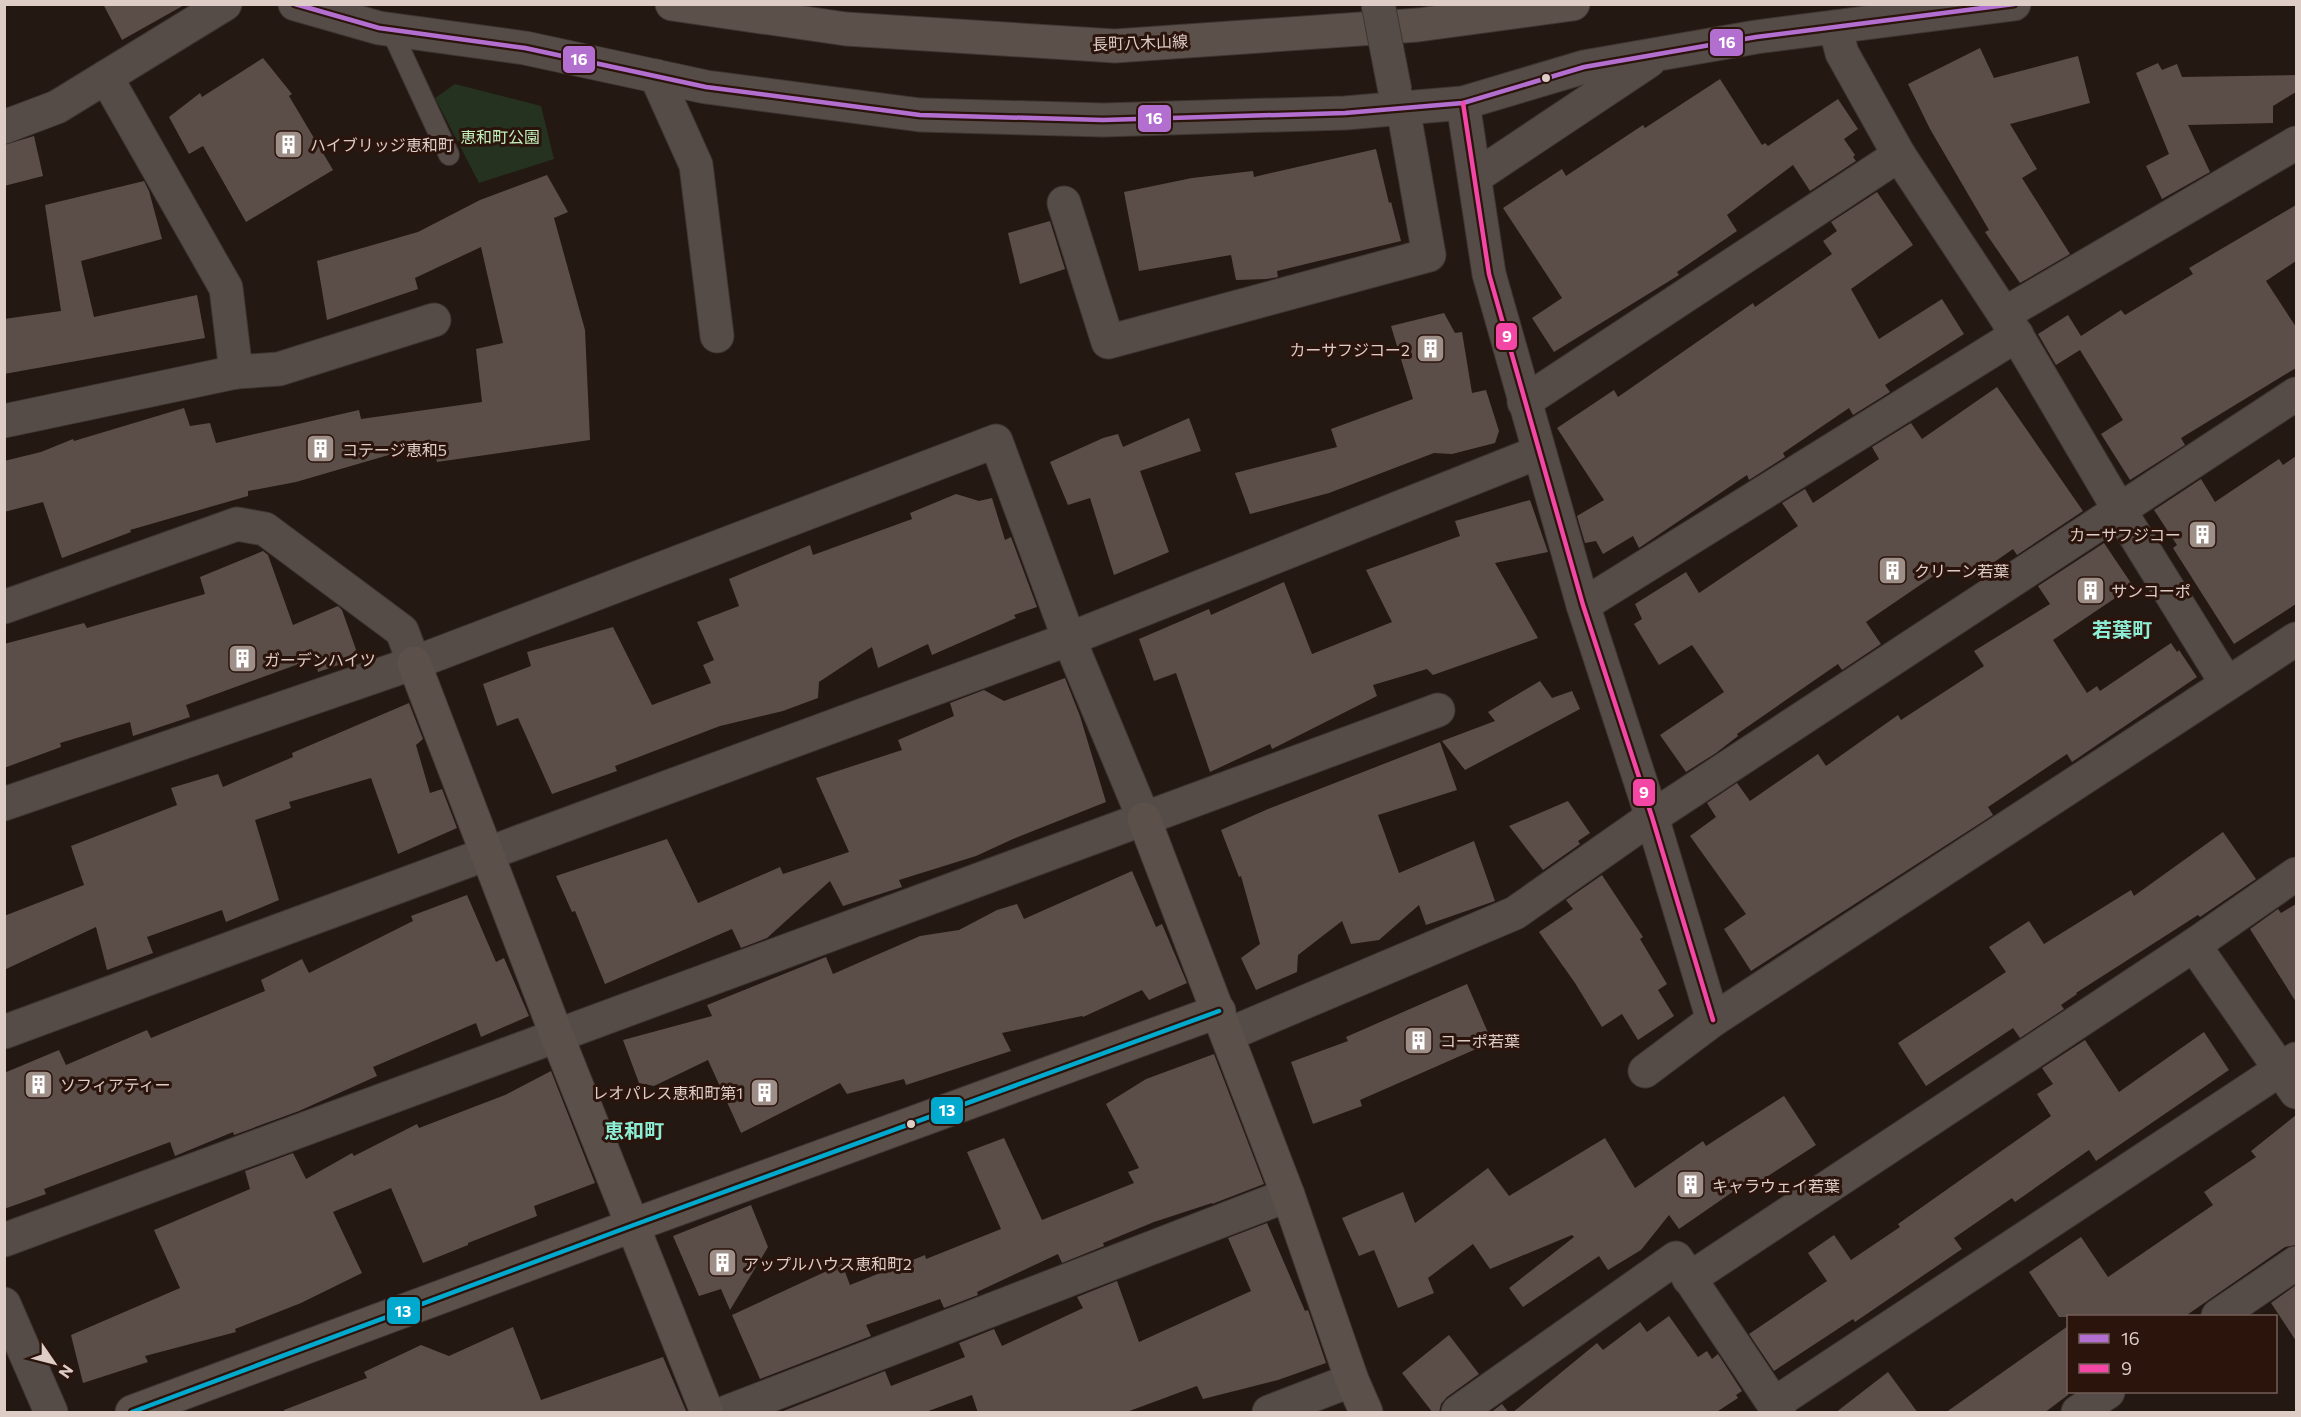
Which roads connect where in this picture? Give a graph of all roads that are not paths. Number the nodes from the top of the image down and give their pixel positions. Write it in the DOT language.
graph roads {
  1 [pos="225,4"];
  2 [pos="295,4"];
  3 [pos="672,4"];
  4 [pos="1378,4"];
  5 [pos="1573,4"];
  6 [pos="2014,4"];
  7 [pos="1835,27"];
  8 [pos="391,30"];
  9 [pos="1660,54"];
  10 [pos="656,76"];
  11 [pos="106,77"];
  12 [pos="1398,103"];
  13 [pos="1463,103"];
  14 [pos="4,127"];
  15 [pos="2296,143"];
  16 [pos="448,155"];
  17 [pos="1899,155"];
  18 [pos="1475,177"];
  19 [pos="1064,203"];
  20 [pos="434,320"];
  21 [pos="2010,325"];
  22 [pos="717,336"];
  23 [pos="236,372"];
  24 [pos="2296,394"];
  25 [pos="1524,402"];
  26 [pos="4,421"];
  27 [pos="1539,452"];
  28 [pos="2120,511"];
  29 [pos="1583,605"];
  30 [pos="4,607"];
  31 [pos="1069,639"];
  32 [pos="2296,639"];
  33 [pos="414,663"];
  34 [pos="2227,684"];
  35 [pos="1438,710"];
  36 [pos="4,804"];
  37 [pos="1652,818"];
  38 [pos="1144,819"];
  39 [pos="487,853"];
  40 [pos="2296,874"];
  41 [pos="2194,945"];
  42 [pos="1713,1020"];
  43 [pos="1223,1023"];
  44 [pos="4,1032"];
  45 [pos="557,1036"];
  46 [pos="1645,1071"];
  47 [pos="2292,1073"];
  48 [pos="1288,1195"];
  49 [pos="632,1226"];
  50 [pos="4,1240"];
  51 [pos="2296,1263"];
  52 [pos="1689,1278"];
  53 [pos="4,1304"];
  54 [pos="2221,1315"];
  55 [pos="1352,1380"];
  56 [pos="2107,1393"];
  57 [pos="1777,1408"];
  58 [pos="51,1413"];
  59 [pos="132,1413"];
  60 [pos="707,1413"];
  61 [pos="727,1413"];
  62 [pos="1269,1413"];
  63 [pos="1365,1413"];
  64 [pos="1458,1413"];
  65 [pos="2078,1413"];
  1 -- 11 [label="street"];
  2 -- 8 [label="street"];
  3 -- 5 [label="street, 長町八木山線"];
  4 -- 12 [label="street, bridge"];
  6 -- 7 [label="street"];
  7 -- 9 [label="street"];
  7 -- 17 [label="street"];
  8 -- 10 [label="street"];
  8 -- 16 [label="lane"];
  9 -- 13 [label="street"];
  9 -- 18 [label="street"];
  10 -- 12 [label="street"];
  10 -- 22 [label="street"];
  11 -- 14 [label="street"];
  11 -- 23 [label="street"];
  12 -- 13 [label="street"];
  12 -- 19 [label="street"];
  13 -- 18 [label="street"];
  15 -- 21 [label="street"];
  17 -- 21 [label="street"];
  17 -- 25 [label="street"];
  18 -- 25 [label="street"];
  20 -- 23 [label="street"];
  21 -- 28 [label="street"];
  21 -- 29 [label="street"];
  23 -- 26 [label="street"];
  24 -- 28 [label="street"];
  25 -- 27 [label="street"];
  27 -- 29 [label="street"];
  27 -- 31 [label="street"];
  28 -- 34 [label="street"];
  28 -- 37 [label="street"];
  29 -- 37 [label="street"];
  30 -- 33 [label="street"];
  31 -- 33 [label="street"];
  31 -- 38 [label="street"];
  31 -- 39 [label="street"];
  32 -- 34 [label="street"];
  33 -- 36 [label="street"];
  33 -- 39 [label="street"];
  34 -- 42 [label="street"];
  35 -- 38 [label="street"];
  37 -- 42 [label="street"];
  37 -- 43 [label="street"];
  38 -- 43 [label="street"];
  38 -- 45 [label="street"];
  39 -- 44 [label="street"];
  39 -- 45 [label="street"];
  40 -- 41 [label="street"];
  41 -- 47 [label="street"];
  41 -- 52 [label="street"];
  42 -- 46 [label="street"];
  43 -- 48 [label="street"];
  43 -- 49 [label="street"];
  45 -- 49 [label="street"];
  45 -- 50 [label="street"];
  47 -- 57 [label="street"];
  48 -- 55 [label="street"];
  48 -- 61 [label="street"];
  49 -- 59 [label="street"];
  49 -- 60 [label="street"];
  51 -- 54 [label="street"];
  52 -- 57 [label="street"];
  52 -- 64 [label="street"];
  53 -- 58 [label="street"];
  55 -- 62 [label="street"];
  55 -- 63 [label="street"];
  56 -- 65 [label="street"];
}
